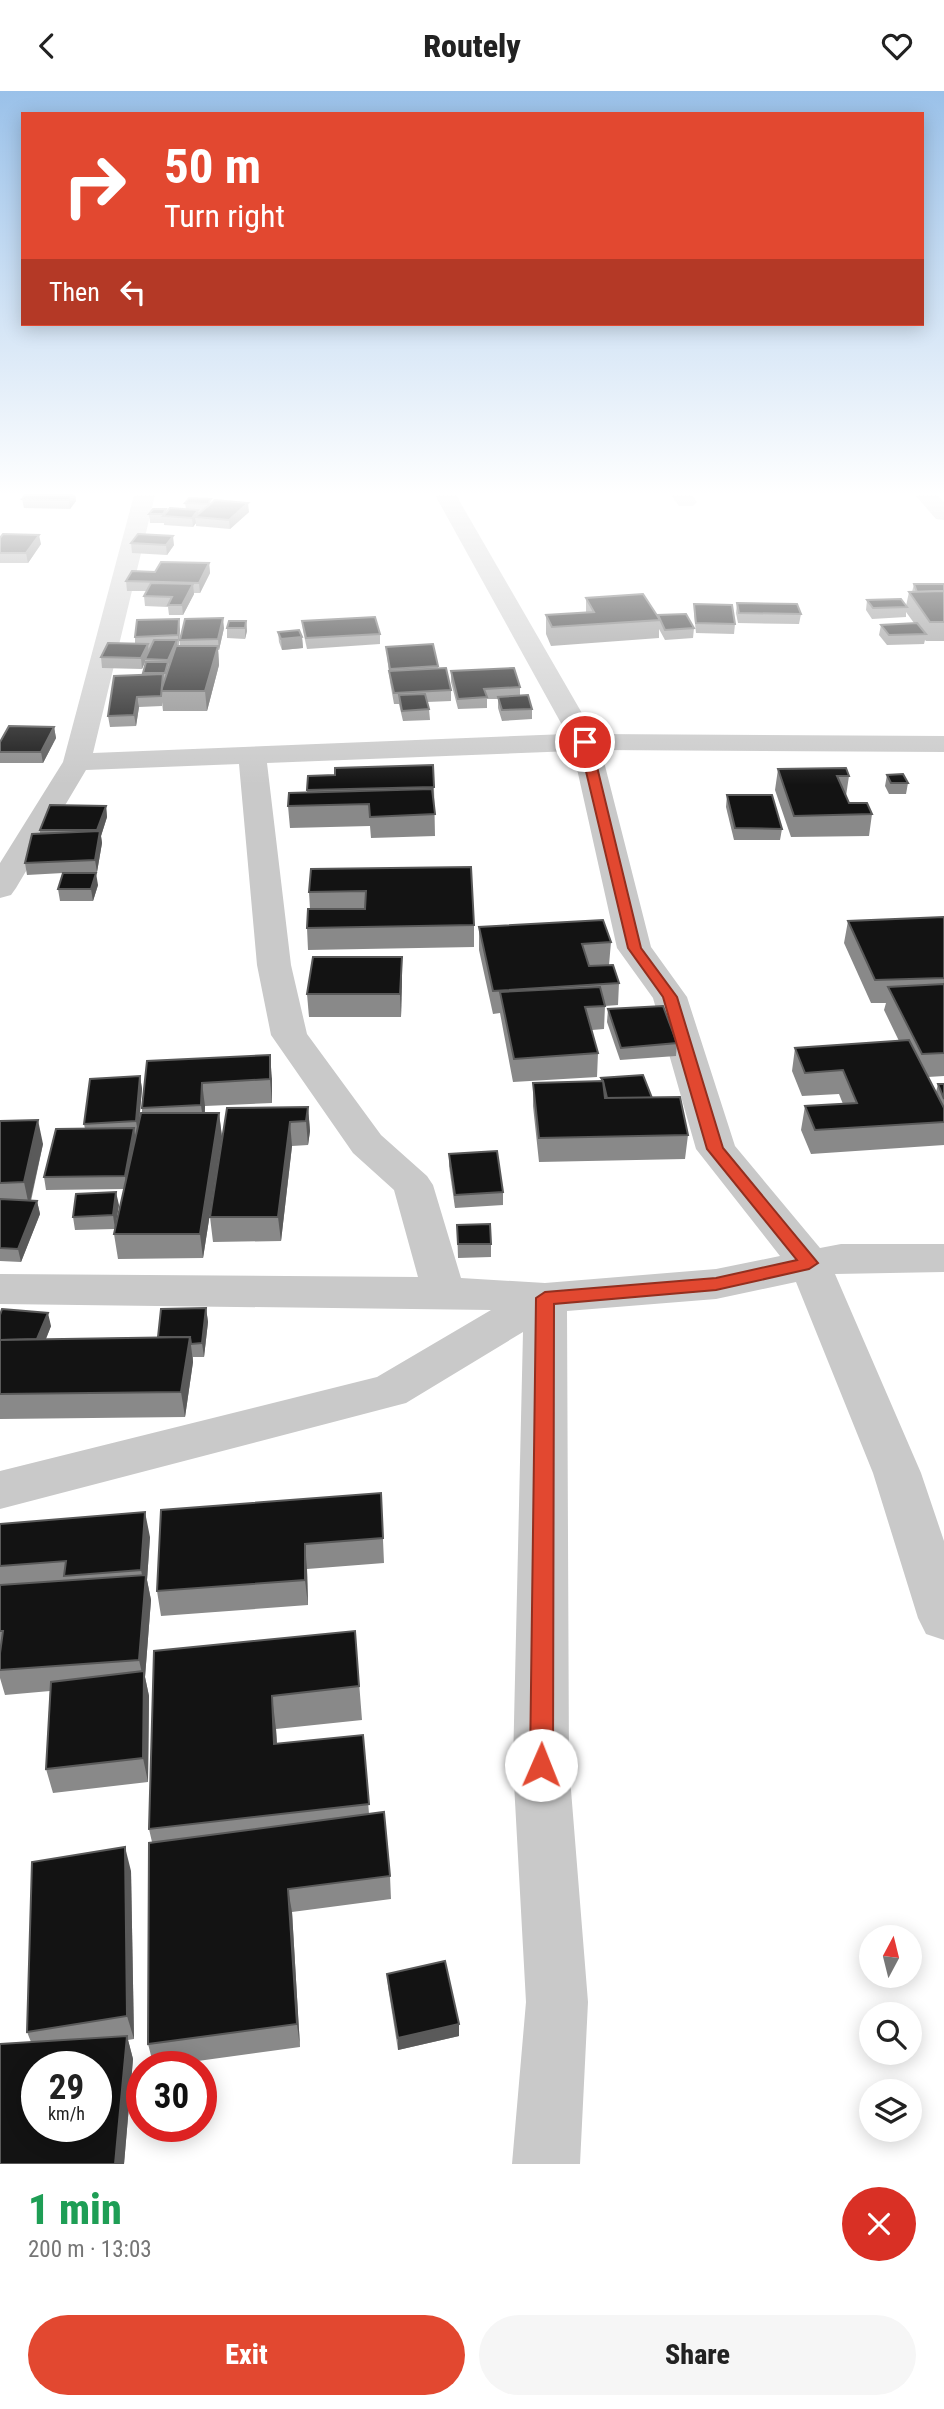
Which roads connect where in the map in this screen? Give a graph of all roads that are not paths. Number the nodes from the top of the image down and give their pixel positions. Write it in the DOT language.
graph roads {
  1 [pos="120,592"];
  2 [pos="500,592"];
  3 [pos="585,742"];
  4 [pos="944,744"];
  5 [pos="252,755"];
  6 [pos="77,762"];
  7 [pos="0,888"];
  8 [pos="944,1258"];
  9 [pos="809,1263"];
  10 [pos="0,1289"];
  11 [pos="444,1292"];
  12 [pos="545,1298"];
  13 [pos="0,1490"];
  14 [pos="944,1618"];
  15 [pos="545,2164"];
  1 -- 6 [label="street"];
  2 -- 3 [label="street"];
  3 -- 4 [label="street"];
  3 -- 5 [label="street"];
  3 -- 9 [label="street"];
  5 -- 6 [label="street"];
  5 -- 11 [label="street"];
  6 -- 7 [label="street"];
  8 -- 9 [label="street"];
  9 -- 12 [label="street"];
  9 -- 14 [label="street"];
  10 -- 11 [label="street"];
  11 -- 12 [label="street"];
  12 -- 13 [label="street"];
  12 -- 15 [label="street"];
}
